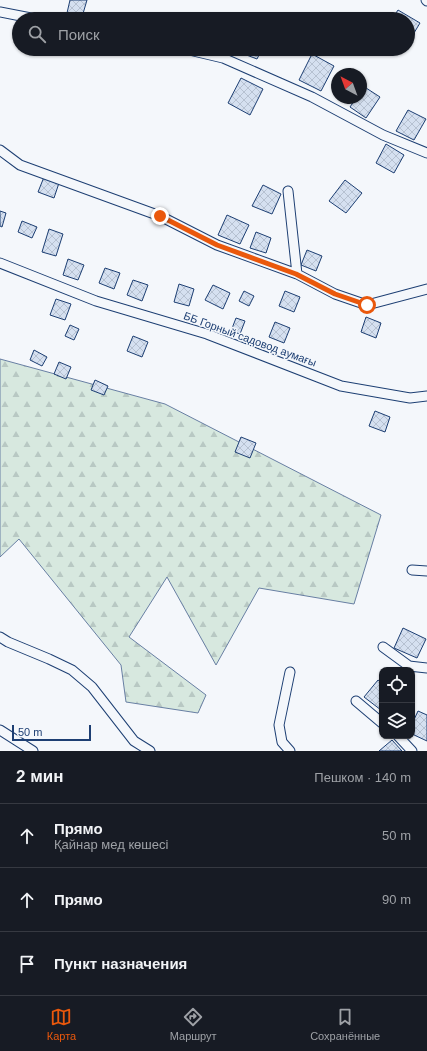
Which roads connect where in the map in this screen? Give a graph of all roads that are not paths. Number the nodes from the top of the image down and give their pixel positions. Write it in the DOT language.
graph roads {
  1 [pos="0,12"];
  2 [pos="12,14"];
  3 [pos="215,56"];
  4 [pos="0,150"];
  5 [pos="427,153"];
  6 [pos="288,191"];
  7 [pos="0,264"];
  8 [pos="296,274"];
  9 [pos="427,289"];
  10 [pos="427,396"];
  11 [pos="412,570"];
  12 [pos="427,571"];
  13 [pos="0,637"];
  14 [pos="383,647"];
  15 [pos="427,668"];
  16 [pos="290,672"];
  17 [pos="356,701"];
  18 [pos="379,720"];
  19 [pos="0,730"];
  20 [pos="401,739"];
  21 [pos="33,751"];
  22 [pos="150,751"];
  23 [pos="290,751"];
  24 [pos="412,751"];
  1 -- 2 [label="street"];
  3 -- 5 [label="street"];
  4 -- 8 [label="street"];
  6 -- 8 [label="street"];
  7 -- 10 [label="street, ББ Горный садовод аумағы"];
  8 -- 9 [label="street"];
  11 -- 12 [label="street"];
  13 -- 22 [label="street"];
  14 -- 15 [label="street"];
  16 -- 23 [label="street"];
  17 -- 18 [label="street"];
  19 -- 21 [label="street"];
  20 -- 24 [label="street"];
}
